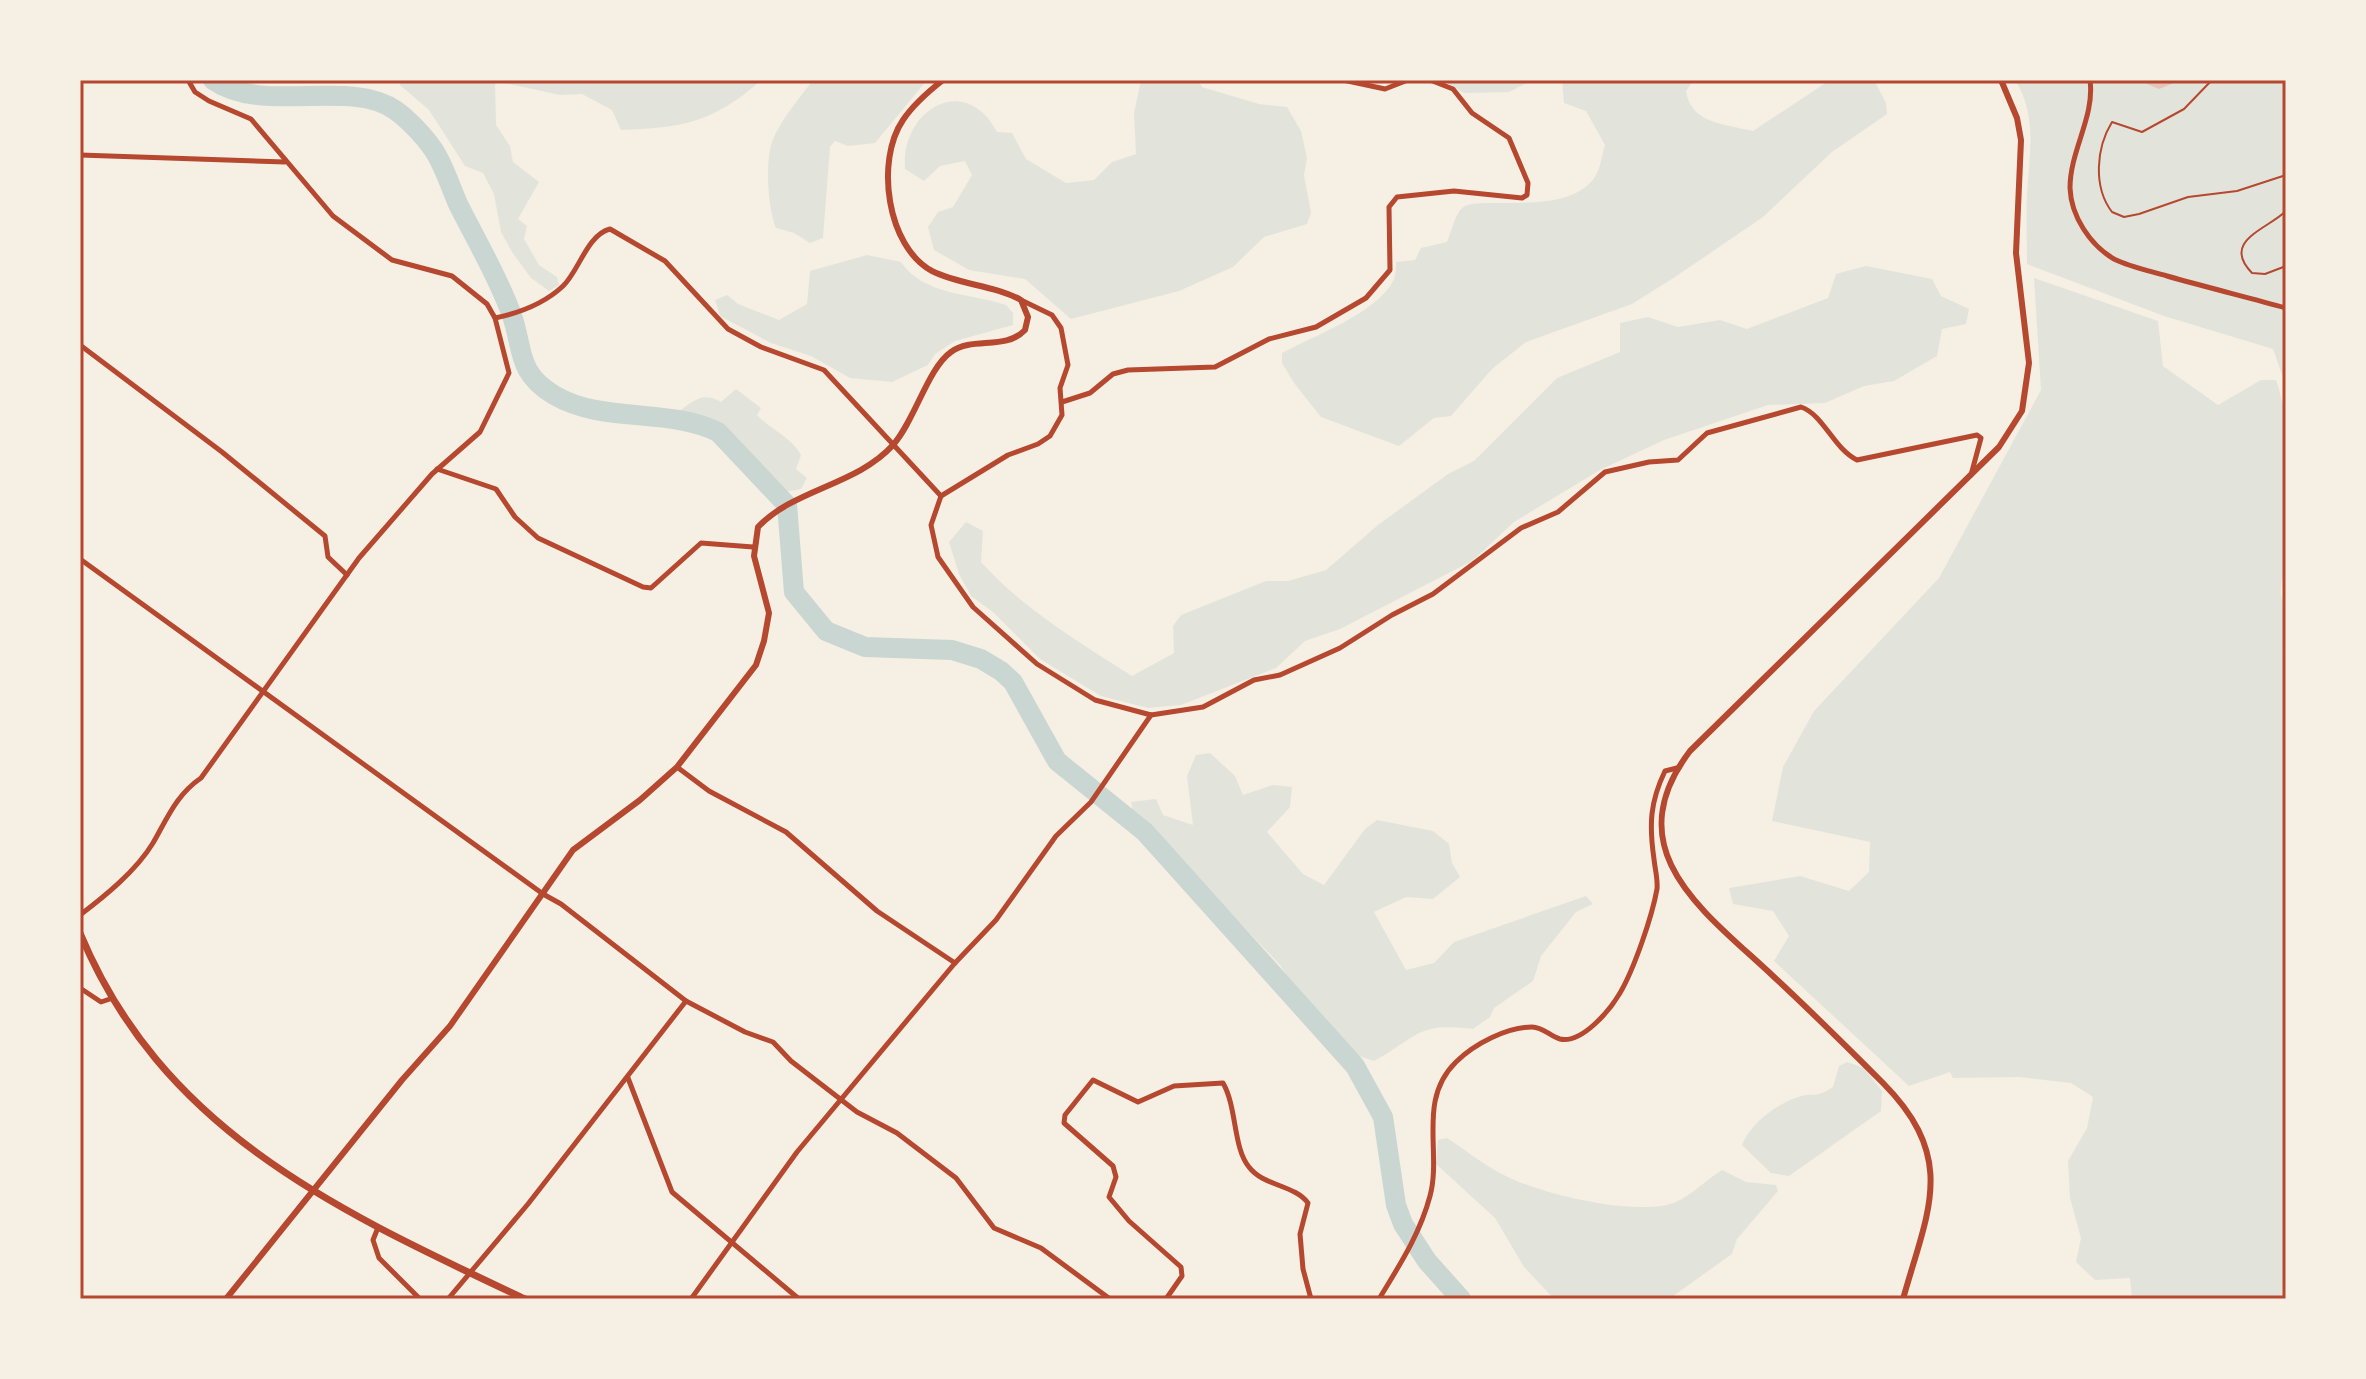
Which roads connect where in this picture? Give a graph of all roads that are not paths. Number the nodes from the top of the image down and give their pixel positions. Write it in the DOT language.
graph roads {
  1 [pos="188,80"];
  2 [pos="943,80"];
  3 [pos="1343,80"];
  4 [pos="1408,80"];
  5 [pos="1430,80"];
  6 [pos="2001,80"];
  7 [pos="2090,80"];
  8 [pos="2212,80"];
  9 [pos="81,151"];
  10 [pos="286,162"];
  11 [pos="2286,175"];
  12 [pos="2286,211"];
  13 [pos="2286,266"];
  14 [pos="1021,300"];
  15 [pos="2286,308"];
  16 [pos="495,318"];
  17 [pos="80,345"];
  18 [pos="1062,402"];
  19 [pos="892,445"];
  20 [pos="437,469"];
  21 [pos="1971,476"];
  22 [pos="941,496"];
  23 [pos="753,547"];
  24 [pos="80,559"];
  25 [pos="347,575"];
  26 [pos="264,690"];
  27 [pos="1151,715"];
  28 [pos="677,767"];
  29 [pos="1677,768"];
  30 [pos="543,894"];
  31 [pos="80,915"];
  32 [pos="80,933"];
  33 [pos="955,963"];
  34 [pos="80,988"];
  35 [pos="113,998"];
  36 [pos="686,1001"];
  37 [pos="628,1077"];
  38 [pos="841,1100"];
  39 [pos="312,1192"];
  40 [pos="377,1230"];
  41 [pos="732,1242"];
  42 [pos="471,1274"];
  43 [pos="226,1299"];
  44 [pos="420,1299"];
  45 [pos="448,1299"];
  46 [pos="525,1299"];
  47 [pos="691,1299"];
  48 [pos="799,1299"];
  49 [pos="1110,1299"];
  50 [pos="1166,1299"];
  51 [pos="1311,1299"];
  52 [pos="1379,1299"];
  53 [pos="1903,1299"];
  1 -- 10 [label="street"];
  2 -- 14 [label="street"];
  3 -- 4 [label="street"];
  5 -- 18 [label="street"];
  6 -- 21 [label="street"];
  7 -- 15 [label="street"];
  8 -- 11 [label="lane"];
  9 -- 10 [label="street"];
  10 -- 16 [label="street"];
  12 -- 13 [label="lane"];
  14 -- 18 [label="street"];
  14 -- 19 [label="street"];
  16 -- 19 [label="street"];
  16 -- 20 [label="street"];
  17 -- 25 [label="street"];
  18 -- 22 [label="street"];
  19 -- 22 [label="street"];
  19 -- 23 [label="street"];
  20 -- 23 [label="street"];
  20 -- 25 [label="street"];
  21 -- 27 [label="street"];
  21 -- 29 [label="street"];
  22 -- 27 [label="street"];
  23 -- 28 [label="street"];
  24 -- 26 [label="street"];
  25 -- 26 [label="street"];
  26 -- 30 [label="street"];
  26 -- 31 [label="street"];
  27 -- 33 [label="street"];
  28 -- 30 [label="street"];
  28 -- 33 [label="street"];
  29 -- 52 [label="street"];
  29 -- 53 [label="street"];
  30 -- 36 [label="street"];
  30 -- 39 [label="street"];
  32 -- 35 [label="main road"];
  33 -- 38 [label="street"];
  34 -- 35 [label="street"];
  35 -- 39 [label="main road"];
  36 -- 37 [label="street"];
  36 -- 38 [label="street"];
  37 -- 41 [label="street"];
  37 -- 42 [label="street"];
  38 -- 41 [label="street"];
  38 -- 49 [label="street"];
  39 -- 40 [label="main road"];
  39 -- 43 [label="street"];
  40 -- 42 [label="main road"];
  40 -- 44 [label="street"];
  41 -- 47 [label="street"];
  41 -- 48 [label="street"];
  42 -- 45 [label="street"];
  42 -- 46 [label="main road"];
  50 -- 51 [label="street"];
}
